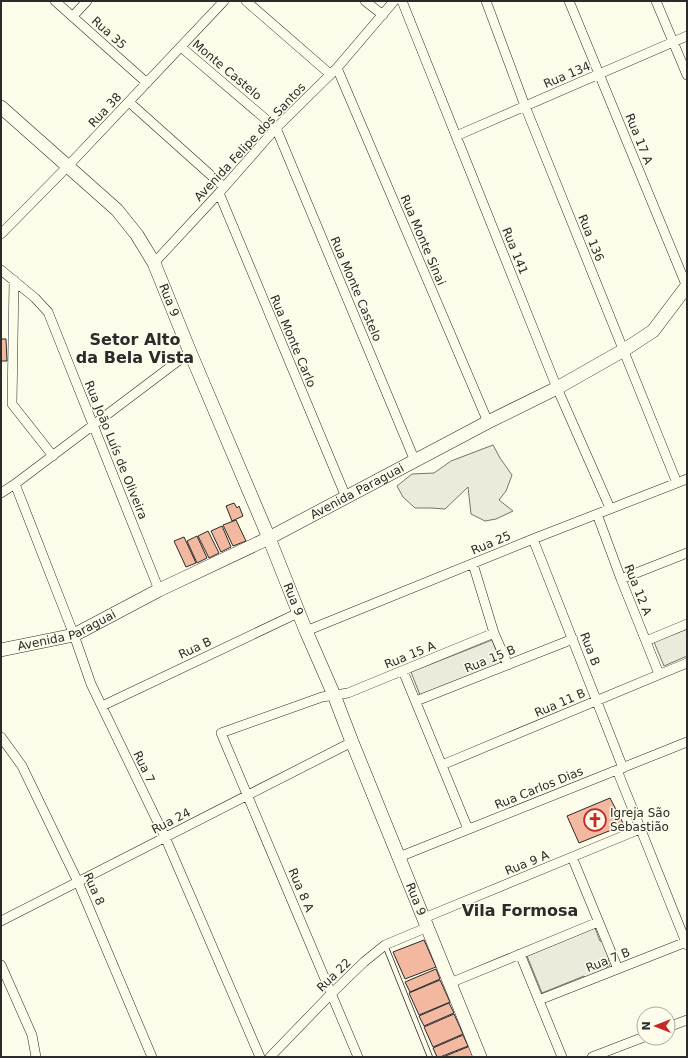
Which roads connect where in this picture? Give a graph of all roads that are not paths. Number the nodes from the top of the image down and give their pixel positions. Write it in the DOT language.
graph roads {
  1 [pos="55,1"];
  2 [pos="87,1"];
  3 [pos="224,1"];
  4 [pos="246,1"];
  5 [pos="365,1"];
  6 [pos="394,1"];
  7 [pos="402,1"];
  8 [pos="486,1"];
  9 [pos="569,1"];
  10 [pos="656,1"];
  11 [pos="383,15"];
  12 [pos="72,16"];
  13 [pos="687,36"];
  14 [pos="673,42"];
  15 [pos="181,47"];
  16 [pos="337,68"];
  17 [pos="330,74"];
  18 [pos="599,74"];
  19 [pos="687,75"];
  20 [pos="147,83"];
  21 [pos="129,102"];
  22 [pos="525,106"];
  23 [pos="1,107"];
  24 [pos="276,128"];
  25 [pos="456,136"];
  26 [pos="68,166"];
  27 [pos="222,190"];
  28 [pos="1,234"];
  29 [pos="154,263"];
  30 [pos="1,270"];
  31 [pos="14,280"];
  32 [pos="687,287"];
  33 [pos="624,350"];
  34 [pos="190,352"];
  35 [pos="556,388"];
  36 [pos="488,422"];
  37 [pos="93,426"];
  38 [pos="53,456"];
  39 [pos="415,460"];
  40 [pos="687,479"];
  41 [pos="677,483"];
  42 [pos="16,484"];
  43 [pos="1,494"];
  44 [pos="346,497"];
  45 [pos="610,508"];
  46 [pos="597,514"];
  47 [pos="268,538"];
  48 [pos="533,538"];
  49 [pos="687,553"];
  50 [pos="473,564"];
  51 [pos="621,579"];
  52 [pos="159,590"];
  53 [pos="298,612"];
  54 [pos="687,624"];
  55 [pos="306,631"];
  56 [pos="494,633"];
  57 [pos="74,636"];
  58 [pos="573,639"];
  59 [pos="646,641"];
  60 [pos="1,650"];
  61 [pos="687,663"];
  62 [pos="508,665"];
  63 [pos="403,671"];
  64 [pos="659,674"];
  65 [pos="334,695"];
  66 [pos="597,700"];
  67 [pos="416,701"];
  68 [pos="102,706"];
  69 [pos="221,733"];
  70 [pos="1,738"];
  71 [pos="352,742"];
  72 [pos="687,742"];
  73 [pos="442,765"];
  74 [pos="620,769"];
  75 [pos="247,795"];
  76 [pos="468,829"];
  77 [pos="640,829"];
  78 [pos="165,838"];
  79 [pos="399,857"];
  80 [pos="572,857"];
  81 [pos="78,882"];
  82 [pos="1,921"];
  83 [pos="598,922"];
  84 [pos="426,923"];
  85 [pos="686,944"];
  86 [pos="385,945"];
  87 [pos="520,954"];
  88 [pos="1,965"];
  89 [pos="618,969"];
  90 [pos="450,983"];
  91 [pos="331,994"];
  92 [pos="539,1000"];
  93 [pos="687,1020"];
  94 [pos="676,1024"];
  95 [pos="636,1040"];
  96 [pos="36,1057"];
  97 [pos="152,1057"];
  98 [pos="260,1057"];
  99 [pos="270,1057"];
  100 [pos="358,1057"];
  101 [pos="430,1057"];
  102 [pos="480,1057"];
  103 [pos="562,1057"];
  104 [pos="592,1057"];
  1 -- 12 [label="street, Rua 35"];
  2 -- 12 [label="street"];
  3 -- 15 [label="street, Rua 38"];
  4 -- 17 [label="street"];
  5 -- 11 [label="street"];
  6 -- 11 [label="street, Avenida Felipe dos Santos"];
  7 -- 25 [label="street, Rua 141"];
  8 -- 22 [label="street, Rua 136"];
  9 -- 18 [label="street, Rua 17 A"];
  10 -- 14 [label="street"];
  11 -- 16 [label="street, Avenida Felipe dos Santos"];
  12 -- 20 [label="street, Rua 35"];
  13 -- 14 [label="street, Rua 134"];
  14 -- 18 [label="street, Rua 134"];
  14 -- 19 [label="street"];
  15 -- 20 [label="street, Rua 38"];
  15 -- 24 [label="street, Monte Castelo"];
  16 -- 17 [label="street, Avenida Felipe dos Santos"];
  16 -- 36 [label="street, Rua Monte Sinai"];
  17 -- 24 [label="street, Avenida Felipe dos Santos"];
  18 -- 22 [label="street, Rua 134"];
  18 -- 32 [label="street, Rua 17 A"];
  20 -- 21 [label="street, Rua 38"];
  21 -- 26 [label="street, Rua 38"];
  21 -- 27 [label="street, Rua Monte Carlo"];
  22 -- 25 [label="street, Rua 134"];
  22 -- 33 [label="street, Rua 136"];
  23 -- 26 [label="street, Rua 9"];
  24 -- 27 [label="street, Avenida Felipe dos Santos"];
  24 -- 39 [label="street, Rua Monte Castelo"];
  25 -- 35 [label="street, Rua 141"];
  26 -- 28 [label="street, Rua 38"];
  26 -- 29 [label="street, Rua 9"];
  27 -- 29 [label="street, Avenida Felipe dos Santos"];
  27 -- 44 [label="street, Rua Monte Carlo"];
  29 -- 34 [label="street, Rua 9"];
  30 -- 31 [label="street, Rua João Luís de Oliveira"];
  31 -- 37 [label="street, Rua João Luís de Oliveira"];
  31 -- 38 [label="street"];
  32 -- 33 [label="street, Avenida Paraguai"];
  33 -- 35 [label="street, Avenida Paraguai"];
  33 -- 41 [label="street, Rua 136"];
  34 -- 37 [label="street"];
  34 -- 47 [label="street, Rua 9"];
  35 -- 36 [label="street, Avenida Paraguai"];
  35 -- 45 [label="street, Rua 141"];
  36 -- 39 [label="street, Avenida Paraguai"];
  37 -- 38 [label="street"];
  37 -- 52 [label="street, Rua João Luís de Oliveira"];
  38 -- 42 [label="street"];
  39 -- 44 [label="street, Avenida Paraguai"];
  40 -- 41 [label="street, Rua 25"];
  41 -- 45 [label="street, Rua 25"];
  42 -- 43 [label="street"];
  42 -- 57 [label="street, Rua 7"];
  44 -- 47 [label="street, Avenida Paraguai"];
  45 -- 46 [label="street, Rua 25"];
  46 -- 48 [label="street, Rua 25"];
  46 -- 51 [label="street, Rua 12 A"];
  47 -- 52 [label="street, Avenida Paraguai"];
  47 -- 53 [label="street, Rua 9"];
  48 -- 50 [label="street, Rua 25"];
  48 -- 58 [label="street, Rua B"];
  49 -- 51 [label="street"];
  50 -- 55 [label="street, Rua 25"];
  50 -- 56 [label="street"];
  51 -- 59 [label="street, Rua 12 A"];
  52 -- 57 [label="street, Avenida Paraguai"];
  53 -- 55 [label="street, Rua 9"];
  53 -- 68 [label="street, Rua B"];
  54 -- 59 [label="street"];
  55 -- 65 [label="street, Rua 9"];
  56 -- 62 [label="street"];
  56 -- 63 [label="street, Rua 15 A"];
  57 -- 60 [label="street, Avenida Paraguai"];
  57 -- 68 [label="street, Rua 7"];
  58 -- 62 [label="street, Rua 15 B"];
  58 -- 66 [label="street, Rua B"];
  59 -- 64 [label="street, Rua 12 A"];
  61 -- 64 [label="street, Rua 11 B"];
  62 -- 67 [label="street, Rua 15 B"];
  63 -- 65 [label="street, Rua 15 A"];
  63 -- 67 [label="street"];
  64 -- 66 [label="street, Rua 11 B"];
  65 -- 69 [label="street, Rua 15 A"];
  65 -- 71 [label="street, Rua 9"];
  66 -- 73 [label="street, Rua 11 B"];
  66 -- 74 [label="street, Rua B"];
  67 -- 73 [label="street"];
  68 -- 78 [label="street, Rua 7"];
  69 -- 75 [label="street, Rua 8 A"];
  70 -- 81 [label="street, Rua 8"];
  71 -- 75 [label="street, Rua 24"];
  71 -- 79 [label="street, Rua 9"];
  72 -- 74 [label="street, Rua Carlos Dias"];
  73 -- 76 [label="street"];
  74 -- 76 [label="street, Rua Carlos Dias"];
  74 -- 77 [label="street, Rua B"];
  75 -- 78 [label="street, Rua 24"];
  75 -- 91 [label="street, Rua 8 A"];
  76 -- 79 [label="street, Rua Carlos Dias"];
  77 -- 80 [label="street, Rua 9 A"];
  77 -- 85 [label="street, Rua B"];
  78 -- 81 [label="street, Rua 24"];
  78 -- 98 [label="street, Rua 7"];
  79 -- 84 [label="street, Rua 9"];
  80 -- 83 [label="street"];
  80 -- 84 [label="street, Rua 9 A"];
  81 -- 82 [label="street, Rua 24"];
  81 -- 97 [label="street, Rua 8"];
  83 -- 87 [label="street"];
  83 -- 89 [label="street"];
  84 -- 86 [label="street, Rua 22"];
  84 -- 90 [label="street, Rua 9"];
  85 -- 89 [label="street, Rua 7 B"];
  86 -- 91 [label="street, Rua 22"];
  86 -- 101 [label="lane"];
  87 -- 90 [label="street"];
  87 -- 92 [label="street"];
  88 -- 96 [label="street"];
  89 -- 92 [label="street, Rua 7 B"];
  90 -- 102 [label="street, Rua 9"];
  91 -- 99 [label="street, Rua 22"];
  91 -- 100 [label="street, Rua 8 A"];
  92 -- 103 [label="street"];
  93 -- 94 [label="street"];
  95 -- 104 [label="street"];
}
